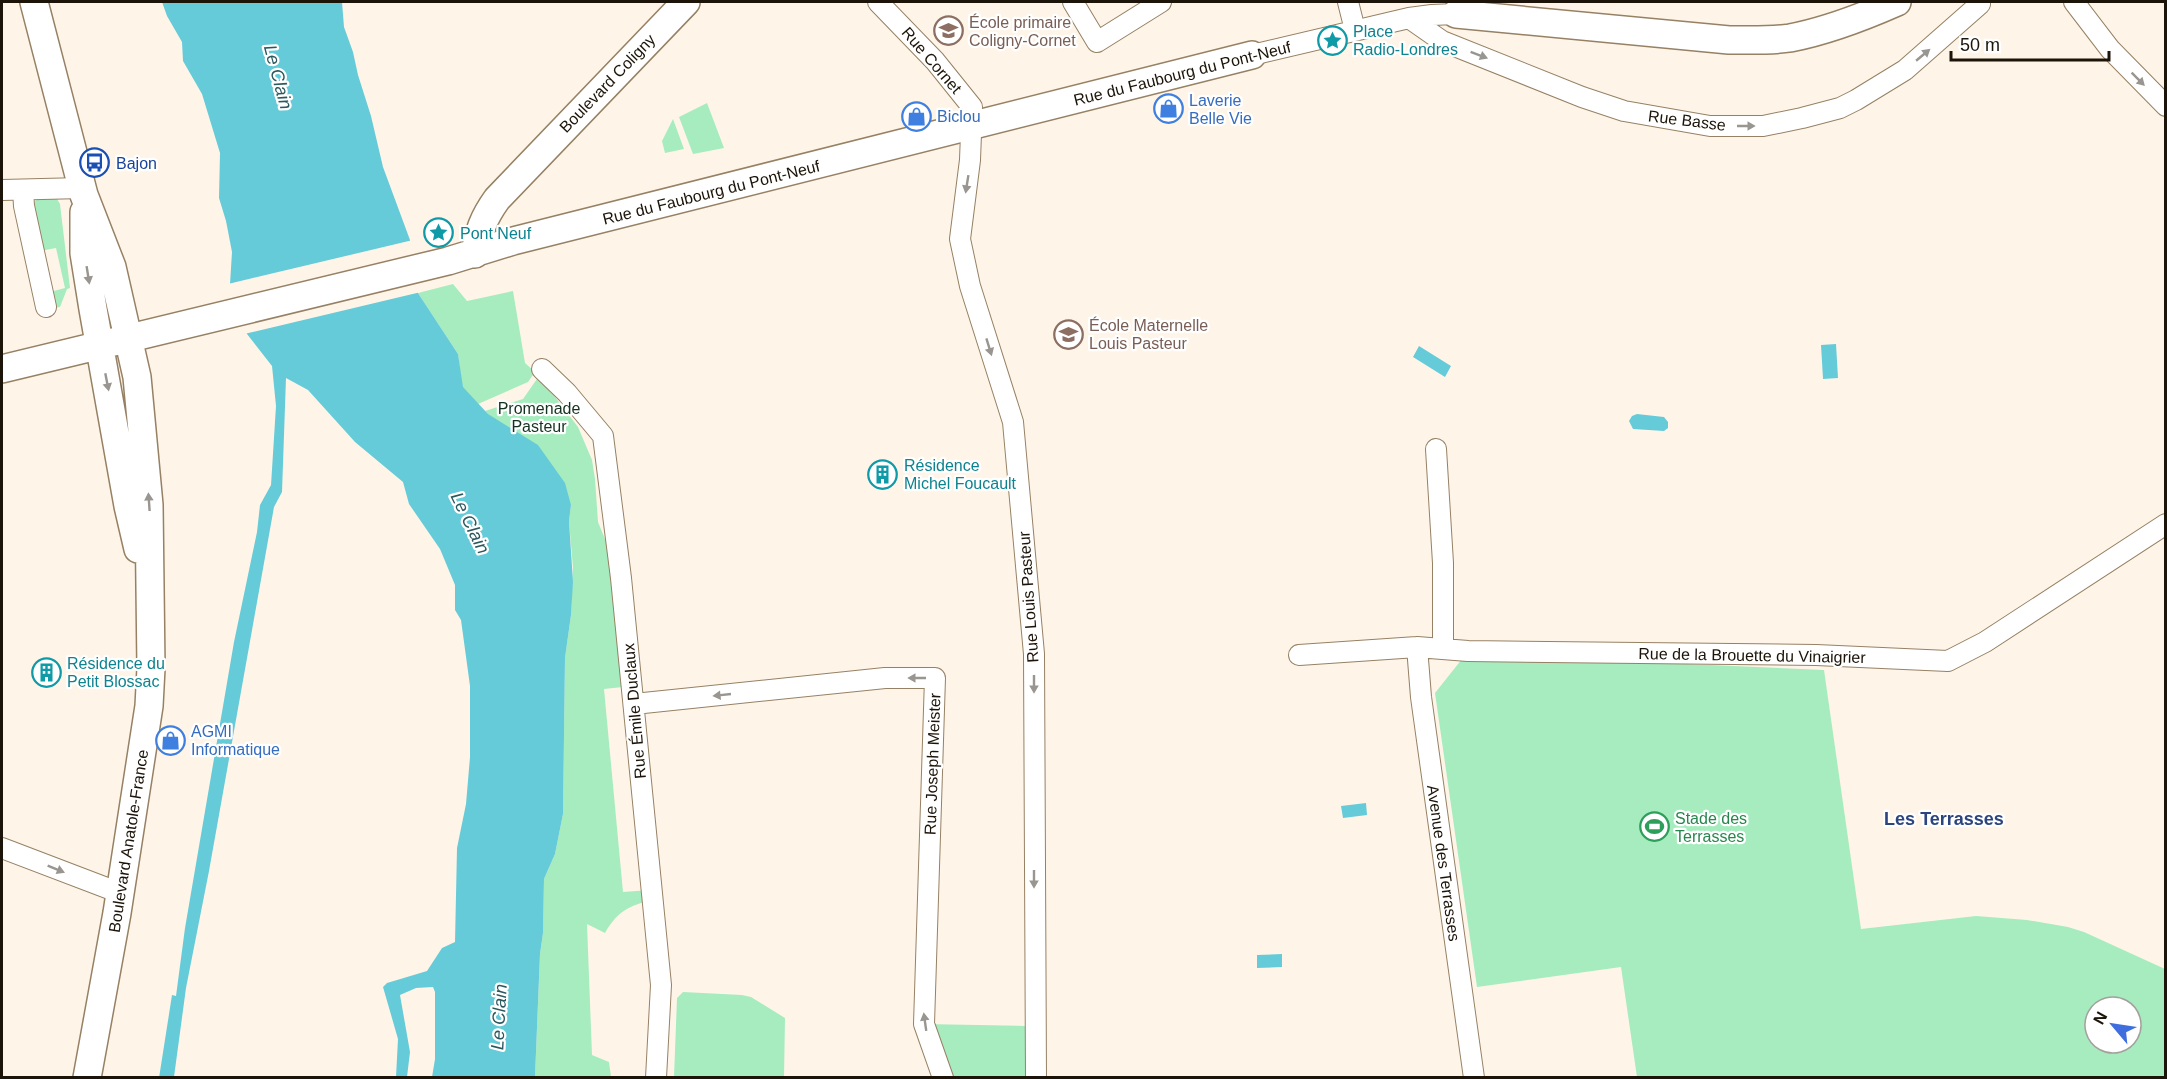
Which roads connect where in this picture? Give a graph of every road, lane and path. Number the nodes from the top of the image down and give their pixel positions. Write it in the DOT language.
graph roads {
  1 [pos="34,2"];
  2 [pos="686,2"];
  3 [pos="878,2"];
  4 [pos="1073,2"];
  5 [pos="1161,2"];
  6 [pos="1348,2"];
  7 [pos="1897,2"];
  8 [pos="1980,2"];
  9 [pos="2074,2"];
  10 [pos="1456,14"];
  11 [pos="1409,18"];
  12 [pos="1355,30"];
  13 [pos="1252,55"];
  14 [pos="2166,106"];
  15 [pos="971,126"];
  16 [pos="529,165"];
  17 [pos="2,190"];
  18 [pos="23,190"];
  19 [pos="83,192"];
  20 [pos="513,241"];
  21 [pos="475,254"];
  22 [pos="46,307"];
  23 [pos="128,339"];
  24 [pos="100,345"];
  25 [pos="2,369"];
  26 [pos="542,369"];
  27 [pos="1436,449"];
  28 [pos="2166,524"];
  29 [pos="150,602"];
  30 [pos="1417,647"];
  31 [pos="1443,648"];
  32 [pos="1299,655"];
  33 [pos="634,704"];
  34 [pos="2,848"];
  35 [pos="120,893"];
  36 [pos="87,1077"];
  37 [pos="656,1077"];
  38 [pos="943,1077"];
  39 [pos="1036,1077"];
  40 [pos="1474,1077"];
  1 -- 19 [label="main road"];
  2 -- 16 [label="main road, Boulevard Coligny"];
  3 -- 15 [label="street, Rue Cornet"];
  4 -- 5 [label="street"];
  6 -- 12 [label="street"];
  7 -- 10 [label="main road, Rue du Faubourg du Pont-Neuf"];
  11 -- 8 [label="street, Rue Basse, one-way"];
  9 -- 14 [label="street, one-way"];
  10 -- 11 [label="street, Rue du Faubourg du Pont-Neuf"];
  11 -- 12 [label="street, Rue du Faubourg du Pont-Neuf"];
  12 -- 13 [label="street, Rue du Faubourg du Pont-Neuf"];
  13 -- 15 [label="main road, Rue du Faubourg du Pont-Neuf"];
  15 -- 20 [label="main road, Rue du Faubourg du Pont-Neuf"];
  15 -- 39 [label="street, Rue Louis Pasteur, one-way"];
  16 -- 20 [label="main road, Boulevard Coligny"];
  16 -- 21 [label="main road, Boulevard Coligny"];
  17 -- 18 [label="street"];
  18 -- 19 [label="street"];
  18 -- 22 [label="street"];
  19 -- 23 [label="main road, Boulevard Anatole-France"];
  19 -- 24 [label="main road, Boulevard Anatole-France, one-way"];
  20 -- 21 [label="main road, Rue du Faubourg du Pont-Neuf"];
  21 -- 23 [label="main road"];
  23 -- 24 [label="main road"];
  29 -- 23 [label="main road, Boulevard Anatole-France, one-way"];
  24 -- 25 [label="main road"];
  24 -- 29 [label="main road, Boulevard Anatole-France, one-way"];
  26 -- 33 [label="street, Rue Émile Duclaux"];
  27 -- 31 [label="street"];
  28 -- 31 [label="street, Rue de la Brouette du Vinaigrier"];
  29 -- 35 [label="main road, Boulevard Anatole-France"];
  30 -- 31 [label="street, Rue de la Brouette du Vinaigrier"];
  30 -- 32 [label="street, Rue de la Brouette du Vinaigrier"];
  30 -- 40 [label="street, Avenue des Terrasses"];
  33 -- 37 [label="street, Rue Émile Duclaux"];
  38 -- 33 [label="street, Rue Joseph Meister, one-way"];
  34 -- 35 [label="street, one-way"];
  35 -- 36 [label="main road, Boulevard Anatole-France"];
}
